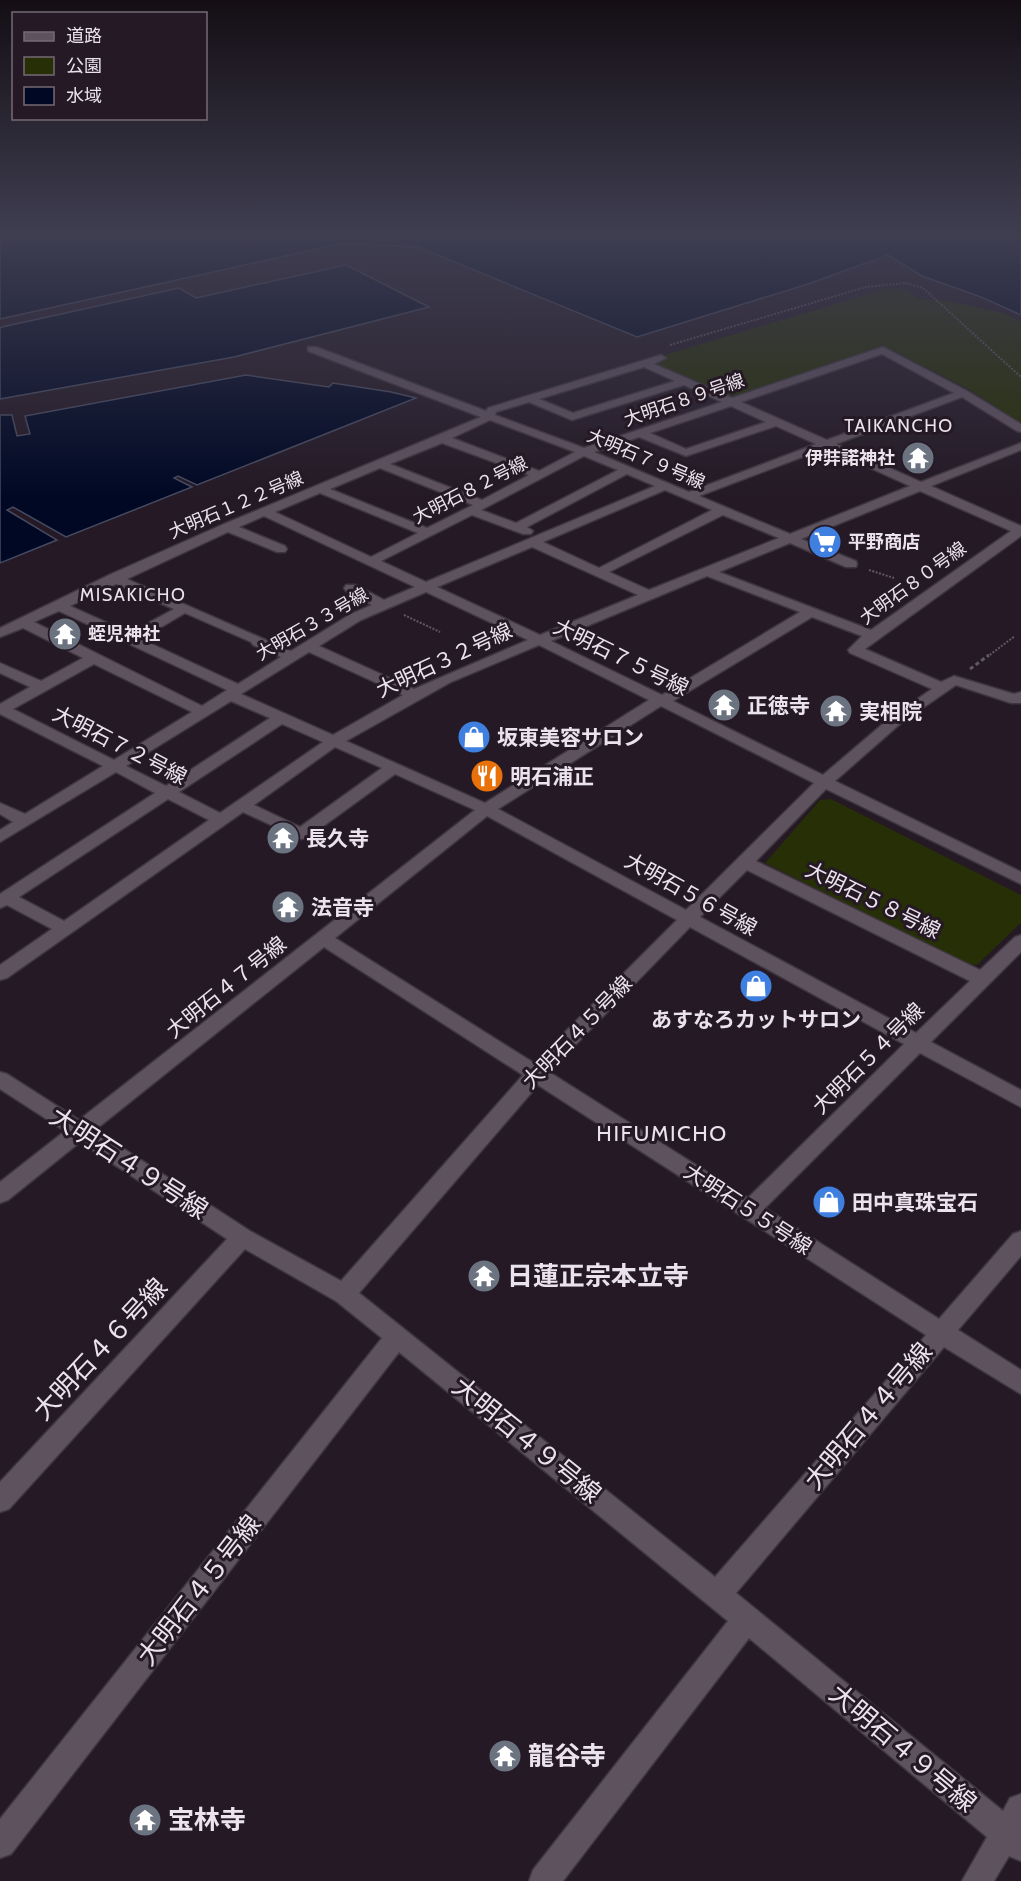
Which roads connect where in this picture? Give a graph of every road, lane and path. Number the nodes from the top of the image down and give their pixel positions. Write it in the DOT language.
graph roads {
  1 [pos="752,321"];
  2 [pos="959,321"];
  3 [pos="670,345"];
  4 [pos="312,349"];
  5 [pos="661,358"];
  6 [pos="644,363"];
  7 [pos="1021,377"];
  8 [pos="684,381"];
  9 [pos="963,393"];
  10 [pos="528,399"];
  11 [pos="731,402"];
  12 [pos="489,417"];
  13 [pos="776,422"];
  14 [pos="1021,429"];
  15 [pos="640,433"];
  16 [pos="443,439"];
  17 [pos="826,444"];
  18 [pos="1021,446"];
  19 [pos="584,452"];
  20 [pos="380,464"];
  21 [pos="627,470"];
  22 [pos="539,475"];
  23 [pos="665,486"];
  24 [pos="920,486"];
  25 [pos="320,489"];
  26 [pos="688,496"];
  27 [pos="476,507"];
  28 [pos="722,510"];
  29 [pos="265,512"];
  30 [pos="228,527"];
  31 [pos="517,527"];
  32 [pos="1021,530"];
  33 [pos="427,532"];
  34 [pos="789,538"];
  35 [pos="537,540"];
  36 [pos="281,549"];
  37 [pos="372,561"];
  38 [pos="851,564"];
  39 [pos="600,572"];
  40 [pos="708,572"];
  41 [pos="114,578"];
  42 [pos="894,578"];
  43 [pos="426,586"];
  44 [pos="351,588"];
  45 [pos="649,595"];
  46 [pos="58,605"];
  47 [pos="382,605"];
  48 [pos="183,609"];
  49 [pos="810,612"];
  50 [pos="22,622"];
  51 [pos="440,632"];
  52 [pos="0,633"];
  53 [pos="872,635"];
  54 [pos="1015,636"];
  55 [pos="130,639"];
  56 [pos="541,641"];
  57 [pos="308,646"];
  58 [pos="291,656"];
  59 [pos="94,658"];
  60 [pos="0,667"];
  61 [pos="949,684"];
  62 [pos="41,687"];
  63 [pos="233,692"];
  64 [pos="414,695"];
  65 [pos="1021,696"];
  66 [pos="662,701"];
  67 [pos="1,708"];
  68 [pos="201,711"];
  69 [pos="280,718"];
  70 [pos="334,741"];
  71 [pos="115,765"];
  72 [pos="393,768"];
  73 [pos="824,782"];
  74 [pos="168,792"];
  75 [pos="243,805"];
  76 [pos="0,808"];
  77 [pos="486,809"];
  78 [pos="222,820"];
  79 [pos="25,821"];
  80 [pos="0,837"];
  81 [pos="745,862"];
  82 [pos="1021,879"];
  83 [pos="3,900"];
  84 [pos="689,918"];
  85 [pos="64,929"];
  86 [pos="323,938"];
  87 [pos="1021,941"];
  88 [pos="0,974"];
  89 [pos="982,980"];
  90 [pos="917,1044"];
  91 [pos="536,1073"];
  92 [pos="0,1080"];
  93 [pos="1021,1099"];
  94 [pos="81,1131"];
  95 [pos="0,1194"];
  96 [pos="750,1209"];
  97 [pos="242,1237"];
  98 [pos="1021,1240"];
  99 [pos="344,1294"];
  100 [pos="940,1331"];
  101 [pos="398,1336"];
  102 [pos="1021,1383"];
  103 [pos="0,1500"];
  104 [pos="717,1595"];
  105 [pos="747,1619"];
  106 [pos="1016,1830"];
  107 [pos="0,1843"];
  108 [pos="544,1881"];
  109 [pos="977,1881"];
  1 -- 3 [label="path"];
  2 -- 7 [label="path"];
  4 -- 12 [label="street, 大明石７９号線"];
  5 -- 6 [label="street, 大明石１２２号線"];
  6 -- 8 [label="street"];
  6 -- 10 [label="street, 大明石１２２号線"];
  8 -- 10 [label="street"];
  8 -- 11 [label="street"];
  9 -- 11 [label="street, 大明石８９号線"];
  9 -- 14 [label="street, 大明石８９号線"];
  9 -- 17 [label="street"];
  10 -- 12 [label="street, 大明石１２２号線"];
  11 -- 13 [label="street"];
  11 -- 15 [label="street, 大明石８９号線"];
  12 -- 16 [label="street, 大明石１２２号線"];
  12 -- 19 [label="street, 大明石７９号線"];
  13 -- 15 [label="street"];
  13 -- 17 [label="street"];
  15 -- 19 [label="street, 大明石８９号線"];
  16 -- 20 [label="street, 大明石１２２号線"];
  16 -- 22 [label="street"];
  17 -- 24 [label="street"];
  17 -- 26 [label="street"];
  18 -- 24 [label="street, 大明石３２号線"];
  19 -- 21 [label="street, 大明石７９号線"];
  19 -- 22 [label="street, 大明石８２号線"];
  20 -- 25 [label="street, 大明石１２２号線"];
  20 -- 27 [label="street"];
  21 -- 23 [label="street, 大明石７９号線"];
  21 -- 31 [label="street"];
  22 -- 27 [label="street, 大明石８２号線"];
  23 -- 26 [label="street, 大明石７９号線"];
  23 -- 35 [label="street, 大明石３３号線"];
  24 -- 32 [label="street"];
  24 -- 34 [label="street, 大明石３２号線"];
  25 -- 29 [label="street, 大明石１２２号線"];
  25 -- 33 [label="street"];
  26 -- 28 [label="street, 大明石７９号線"];
  27 -- 31 [label="street"];
  27 -- 33 [label="street, 大明石８２号線"];
  28 -- 34 [label="street, 大明石７９号線"];
  28 -- 39 [label="street"];
  29 -- 30 [label="street, 大明石１２２号線"];
  29 -- 37 [label="street, 大明石７５号線"];
  30 -- 36 [label="street"];
  30 -- 41 [label="street, 大明石１２２号線"];
  31 -- 35 [label="street"];
  32 -- 53 [label="street, 大明石８０号線"];
  33 -- 37 [label="street, 大明石８２号線"];
  34 -- 38 [label="street, 大明石７９号線"];
  34 -- 40 [label="street, 大明石３２号線"];
  35 -- 39 [label="street"];
  35 -- 43 [label="street, 大明石３３号線"];
  37 -- 43 [label="street, 大明石７５号線"];
  38 -- 42 [label="path"];
  39 -- 45 [label="street"];
  40 -- 45 [label="street, 大明石３２号線"];
  40 -- 49 [label="street"];
  41 -- 46 [label="street, 大明石１２２号線"];
  41 -- 48 [label="street"];
  43 -- 47 [label="street, 大明石３３号線"];
  43 -- 56 [label="street, 大明石７５号線"];
  44 -- 47 [label="street"];
  45 -- 56 [label="street, 大明石３２号線"];
  46 -- 50 [label="street, 大明石１２２号線"];
  46 -- 55 [label="street, 大明石５６号線"];
  47 -- 51 [label="path"];
  47 -- 57 [label="street, 大明石３３号線"];
  48 -- 55 [label="street"];
  48 -- 58 [label="street"];
  49 -- 53 [label="street"];
  49 -- 66 [label="street, 大明石４７号線"];
  50 -- 52 [label="street, 大明石１２２号線"];
  50 -- 59 [label="street"];
  53 -- 61 [label="street, 大明石８０号線"];
  54 -- 61 [label="path"];
  55 -- 63 [label="street, 大明石５６号線"];
  56 -- 64 [label="street, 大明石３２号線"];
  56 -- 66 [label="street, 大明石７５号線"];
  57 -- 58 [label="street, 大明石３３号線"];
  57 -- 64 [label="street"];
  58 -- 63 [label="street, 大明石３３号線"];
  59 -- 62 [label="street"];
  59 -- 68 [label="street"];
  60 -- 62 [label="street"];
  61 -- 65 [label="street"];
  61 -- 73 [label="street"];
  62 -- 67 [label="street"];
  63 -- 68 [label="street, 大明石３３号線"];
  63 -- 69 [label="street, 大明石５６号線"];
  64 -- 70 [label="street, 大明石３２号線"];
  66 -- 73 [label="street, 大明石７５号線"];
  66 -- 77 [label="street, 大明石４７号線"];
  67 -- 71 [label="street, 大明石７２号線"];
  68 -- 71 [label="street, 大明石３３号線"];
  69 -- 70 [label="street, 大明石５６号線"];
  69 -- 74 [label="street"];
  70 -- 72 [label="street, 大明石５６号線"];
  70 -- 75 [label="street, 大明石３２号線"];
  71 -- 74 [label="street, 大明石７２号線"];
  71 -- 79 [label="street, 大明石３３号線"];
  72 -- 75 [label="street"];
  72 -- 77 [label="street, 大明石５６号線"];
  73 -- 81 [label="street, 大明石４５号線"];
  73 -- 82 [label="street, 大明石７５号線"];
  74 -- 78 [label="street, 大明石７２号線"];
  74 -- 83 [label="street"];
  75 -- 78 [label="street, 大明石３２号線"];
  76 -- 79 [label="street"];
  77 -- 84 [label="street, 大明石５６号線"];
  77 -- 86 [label="street, 大明石４７号線"];
  78 -- 85 [label="street, 大明石３２号線"];
  79 -- 80 [label="street, 大明石３３号線"];
  81 -- 84 [label="street, 大明石４５号線"];
  81 -- 89 [label="street, 大明石５８号線"];
  83 -- 85 [label="street"];
  84 -- 90 [label="street, 大明石５６号線"];
  84 -- 91 [label="street, 大明石４５号線"];
  85 -- 88 [label="street, 大明石３２号線"];
  86 -- 91 [label="street, 大明石５５号線"];
  86 -- 94 [label="street, 大明石４７号線"];
  87 -- 89 [label="street, 大明石５４号線"];
  89 -- 90 [label="street, 大明石５４号線"];
  90 -- 93 [label="street, 大明石５６号線"];
  90 -- 96 [label="street, 大明石５４号線"];
  91 -- 96 [label="street, 大明石５５号線"];
  91 -- 99 [label="street, 大明石４５号線"];
  92 -- 94 [label="street, 大明石４９号線"];
  94 -- 95 [label="street, 大明石４７号線"];
  94 -- 97 [label="street, 大明石４９号線"];
  96 -- 100 [label="street, 大明石５５号線"];
  97 -- 99 [label="street, 大明石４９号線"];
  97 -- 103 [label="street, 大明石４６号線"];
  98 -- 100 [label="street, 大明石４４号線"];
  99 -- 101 [label="street, 大明石４９号線"];
  100 -- 102 [label="street, 大明石５５号線"];
  100 -- 104 [label="street, 大明石４４号線"];
  101 -- 104 [label="street, 大明石４９号線"];
  101 -- 107 [label="street, 大明石４５号線"];
  104 -- 105 [label="street, 大明石４９号線"];
  105 -- 106 [label="street, 大明石４９号線"];
  105 -- 108 [label="street"];
  106 -- 109 [label="street"];
}
